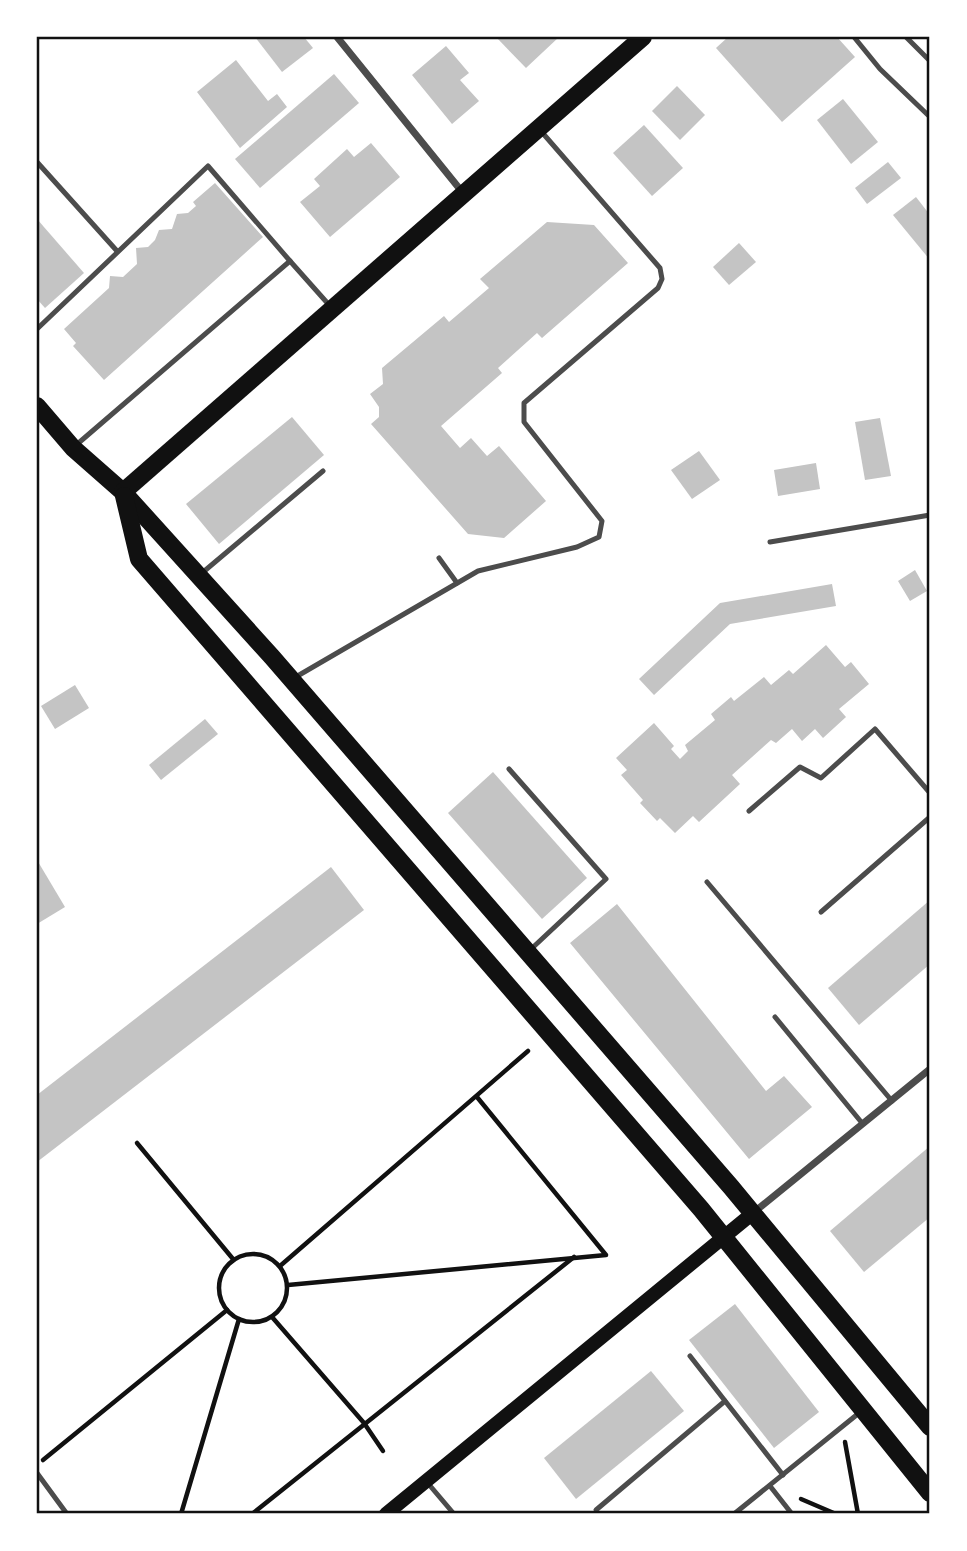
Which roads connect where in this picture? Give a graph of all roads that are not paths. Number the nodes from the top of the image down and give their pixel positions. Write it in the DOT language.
graph roads {
  1 [pos="337,37"];
  2 [pos="643,37"];
  3 [pos="854,37"];
  4 [pos="906,37"];
  5 [pos="930,61"];
  6 [pos="930,117"];
  7 [pos="538,128"];
  8 [pos="37,162"];
  9 [pos="463,193"];
  10 [pos="117,251"];
  11 [pos="290,261"];
  12 [pos="332,308"];
  13 [pos="37,330"];
  14 [pos="38,409"];
  15 [pos="73,448"];
  16 [pos="323,471"];
  17 [pos="123,492"];
  18 [pos="930,515"];
  19 [pos="770,542"];
  20 [pos="439,558"];
  21 [pos="200,576"];
  22 [pos="457,583"];
  23 [pos="292,680"];
  24 [pos="509,769"];
  25 [pos="930,793"];
  26 [pos="749,811"];
  27 [pos="930,817"];
  28 [pos="707,883"];
  29 [pos="821,912"];
  30 [pos="526,953"];
  31 [pos="775,1017"];
  32 [pos="929,1072"];
  33 [pos="892,1101"];
  34 [pos="862,1124"];
  35 [pos="753,1213"];
  36 [pos="723,1238"];
  37 [pos="690,1356"];
  38 [pos="724,1401"];
  39 [pos="864,1410"];
  40 [pos="930,1427"];
  41 [pos="37,1473"];
  42 [pos="783,1475"];
  43 [pos="426,1481"];
  44 [pos="770,1486"];
  45 [pos="930,1493"];
  46 [pos="596,1510"];
  47 [pos="67,1514"];
  48 [pos="386,1514"];
  49 [pos="454,1514"];
  50 [pos="734,1514"];
  51 [pos="792,1514"];
  1 -- 9 [label="street"];
  2 -- 7 [label="main road"];
  3 -- 6 [label="lane"];
  4 -- 5 [label="lane"];
  7 -- 9 [label="main road"];
  7 -- 22 [label="lane"];
  8 -- 10 [label="lane"];
  9 -- 12 [label="main road"];
  10 -- 11 [label="lane"];
  10 -- 13 [label="lane"];
  11 -- 12 [label="lane"];
  11 -- 15 [label="lane"];
  12 -- 17 [label="main road"];
  14 -- 15 [label="main road"];
  15 -- 17 [label="main road"];
  16 -- 21 [label="lane"];
  17 -- 21 [label="main road"];
  17 -- 36 [label="main road"];
  18 -- 19 [label="lane"];
  20 -- 22 [label="lane"];
  21 -- 23 [label="main road"];
  22 -- 23 [label="lane"];
  23 -- 30 [label="main road"];
  24 -- 30 [label="lane"];
  25 -- 26 [label="lane"];
  27 -- 29 [label="lane"];
  28 -- 33 [label="lane"];
  30 -- 35 [label="main road"];
  31 -- 34 [label="lane"];
  32 -- 33 [label="street"];
  33 -- 34 [label="street"];
  34 -- 35 [label="street"];
  35 -- 36 [label="main road"];
  35 -- 40 [label="main road"];
  36 -- 39 [label="main road"];
  36 -- 43 [label="main road"];
  37 -- 38 [label="lane"];
  38 -- 42 [label="lane"];
  38 -- 46 [label="lane"];
  39 -- 42 [label="lane"];
  39 -- 45 [label="main road"];
  41 -- 47 [label="lane"];
  42 -- 44 [label="lane"];
  43 -- 48 [label="main road"];
  43 -- 49 [label="lane"];
  44 -- 50 [label="lane"];
  44 -- 51 [label="lane"];
}
